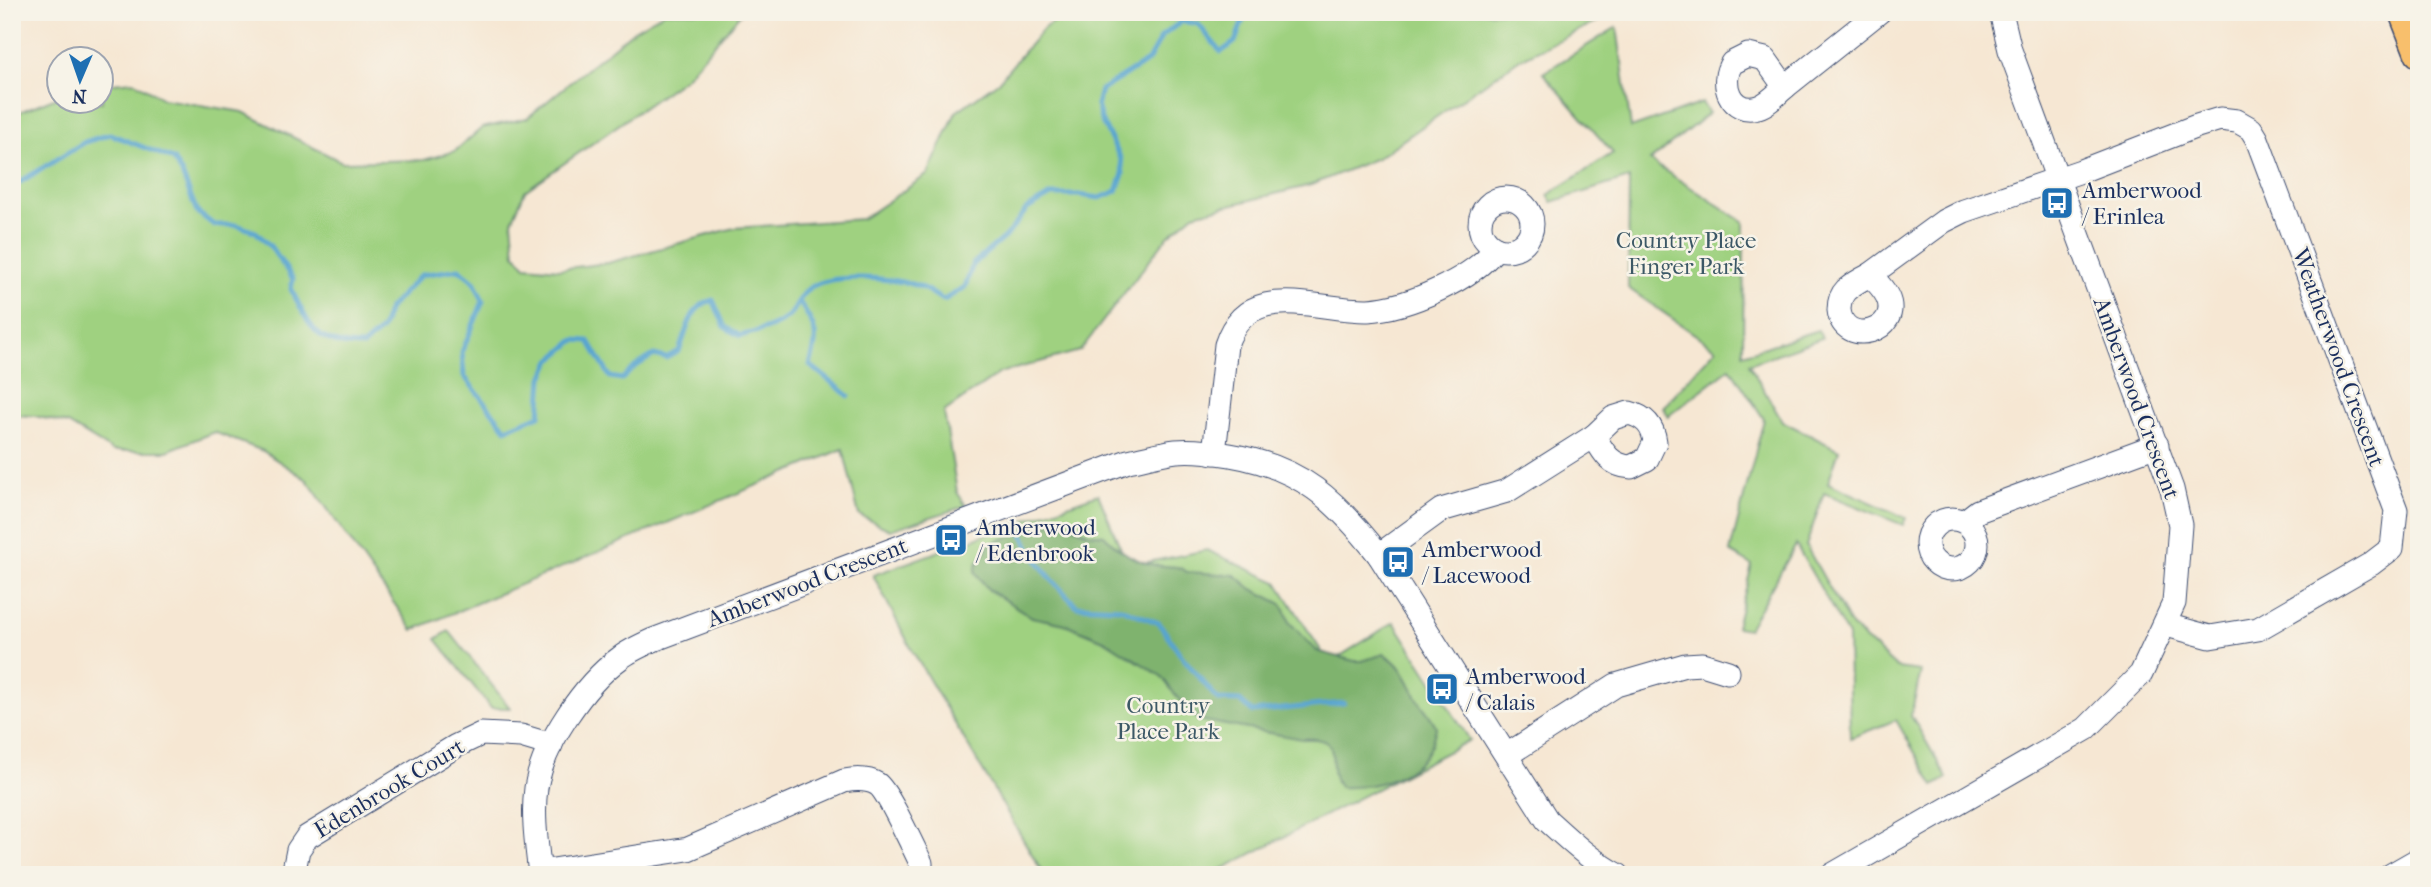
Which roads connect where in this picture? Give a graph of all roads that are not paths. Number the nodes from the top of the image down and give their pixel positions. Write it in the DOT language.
graph roads {
  1 [pos="1879,12"];
  2 [pos="2001,12"];
  3 [pos="2403,12"];
  4 [pos="2419,54"];
  5 [pos="1785,87"];
  6 [pos="2056,179"];
  7 [pos="1496,248"];
  8 [pos="1870,275"];
  9 [pos="1594,436"];
  10 [pos="2157,446"];
  11 [pos="1214,453"];
  12 [pos="1965,521"];
  13 [pos="1379,555"];
  14 [pos="2166,625"];
  15 [pos="1728,672"];
  16 [pos="551,745"];
  17 [pos="1507,755"];
  18 [pos="2419,859"];
  19 [pos="540,874"];
  20 [pos="293,875"];
  21 [pos="921,875"];
  22 [pos="1618,875"];
  23 [pos="1832,875"];
  24 [pos="2391,875"];
  1 -- 5 [label="street"];
  2 -- 6 [label="street, Amberwood Crescent"];
  3 -- 4 [label="main road"];
  6 -- 8 [label="street"];
  6 -- 10 [label="street, Amberwood Crescent"];
  6 -- 14 [label="street, Weatherwood Crescent"];
  7 -- 11 [label="street"];
  9 -- 13 [label="street"];
  10 -- 12 [label="street"];
  10 -- 14 [label="street, Amberwood Crescent"];
  11 -- 13 [label="street, Amberwood Crescent"];
  11 -- 16 [label="street, Amberwood Crescent"];
  13 -- 17 [label="street, Amberwood Crescent"];
  14 -- 23 [label="street, Amberwood Crescent"];
  15 -- 17 [label="street"];
  16 -- 19 [label="street, Amberwood Crescent"];
  16 -- 20 [label="street, Edenbrook Court"];
  17 -- 22 [label="street, Amberwood Crescent"];
  18 -- 24 [label="street"];
  19 -- 21 [label="street"];
}
